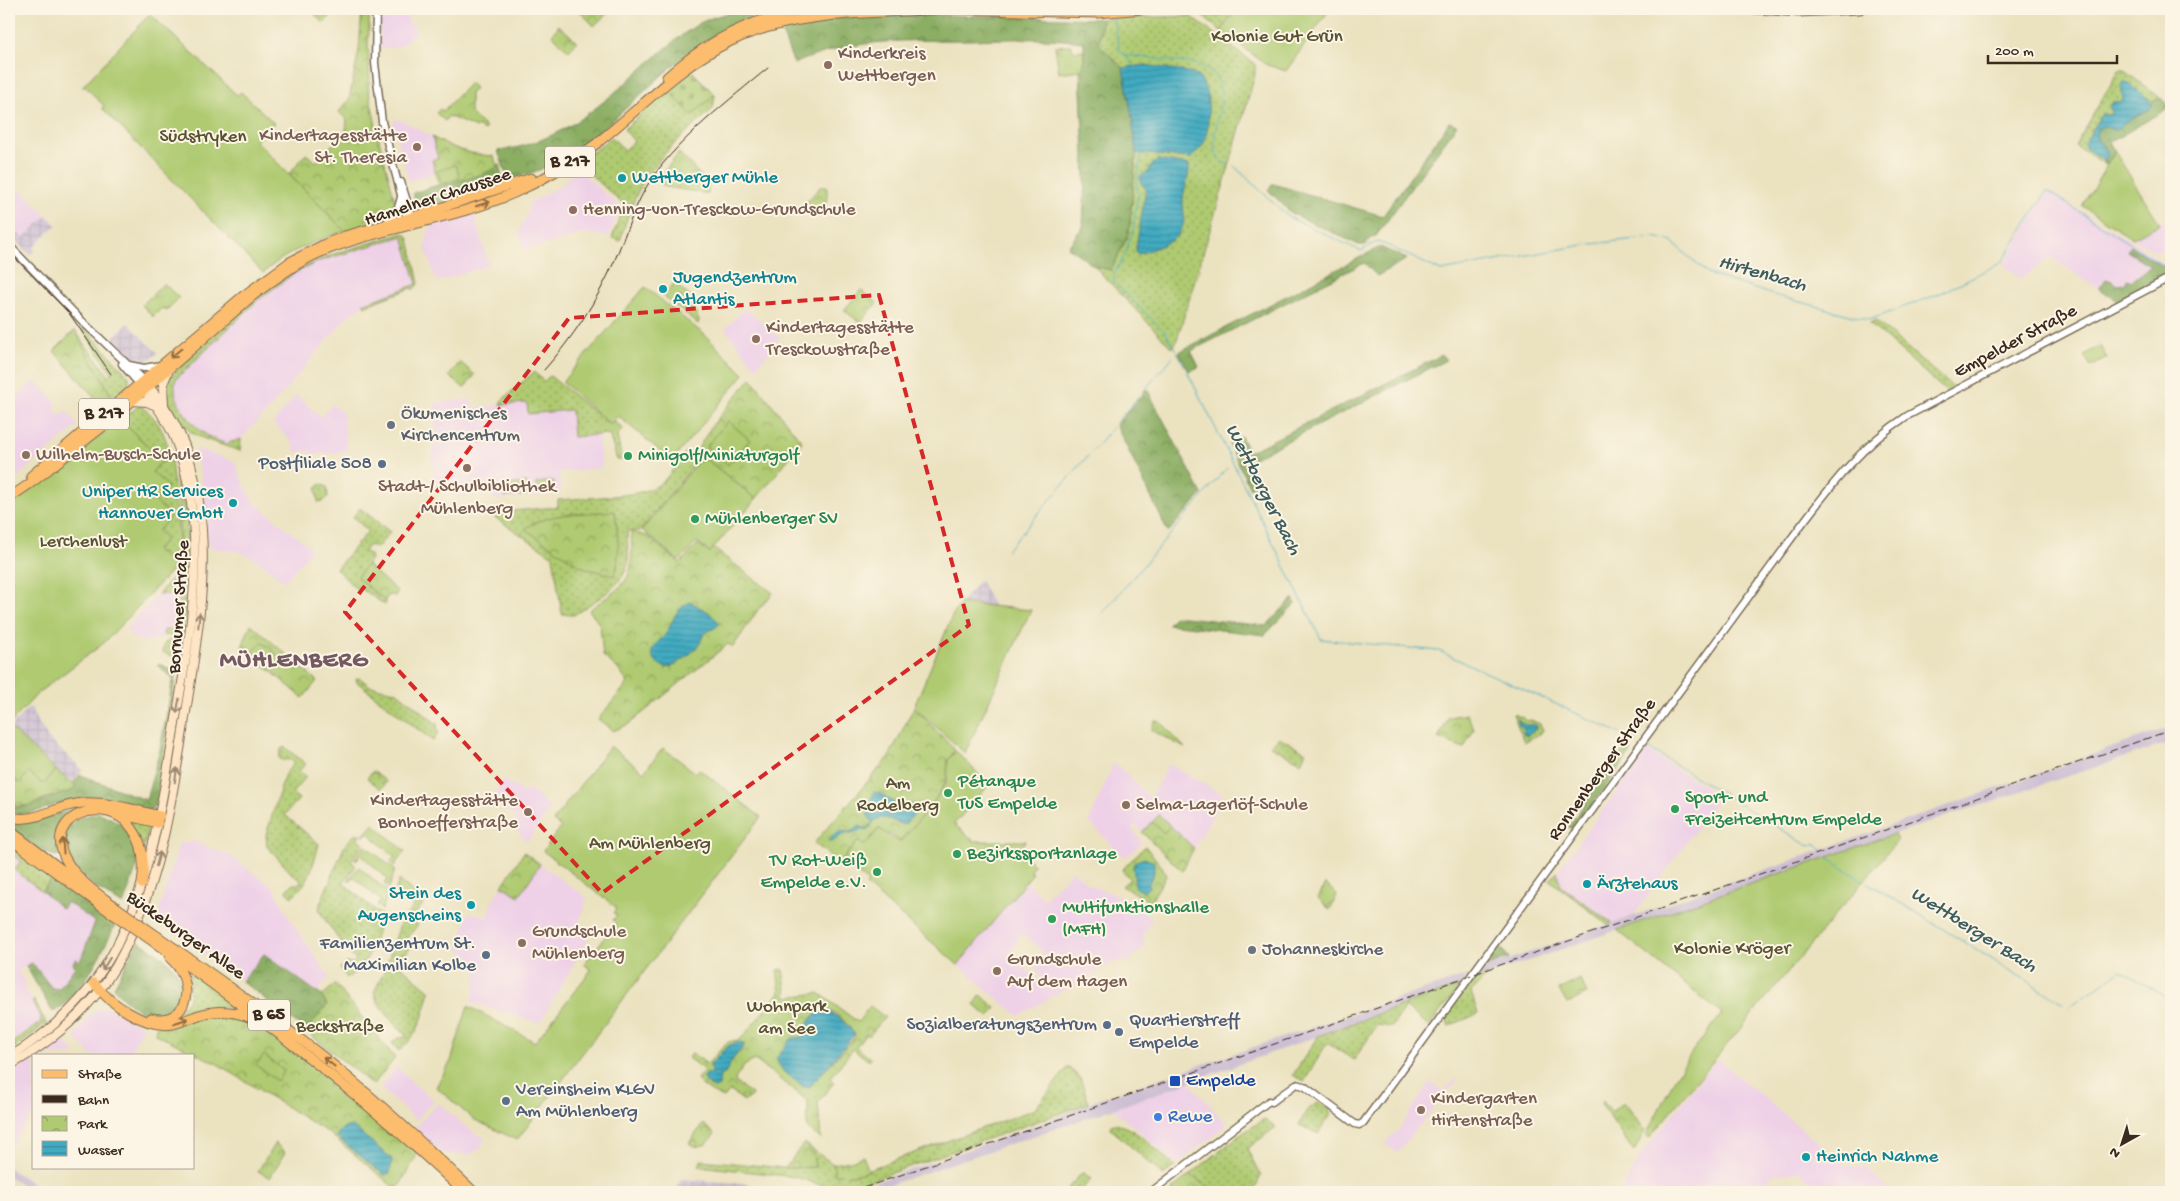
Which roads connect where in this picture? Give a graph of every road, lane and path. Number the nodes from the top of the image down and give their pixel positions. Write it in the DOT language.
graph roads {
  1 [pos="376,9"];
  2 [pos="814,9"];
  3 [pos="944,9"];
  4 [pos="1143,9"];
  5 [pos="1755,9"];
  6 [pos="1860,9"];
  7 [pos="382,116"];
  8 [pos="401,196"];
  9 [pos="410,220"];
  10 [pos="385,224"];
  11 [pos="9,245"];
  12 [pos="2171,277"];
  13 [pos="114,352"];
  14 [pos="128,365"];
  15 [pos="165,367"];
  16 [pos="144,385"];
  17 [pos="132,400"];
  18 [pos="160,406"];
  19 [pos="1877,438"];
  20 [pos="101,810"];
  21 [pos="9,817"];
  22 [pos="164,821"];
  23 [pos="9,830"];
  24 [pos="9,838"];
  25 [pos="142,884"];
  26 [pos="114,910"];
  27 [pos="145,932"];
  28 [pos="99,986"];
  29 [pos="278,1032"];
  30 [pos="9,1057"];
  31 [pos="9,1066"];
  32 [pos="366,1098"];
  33 [pos="1272,1102"];
  34 [pos="464,1192"];
  35 [pos="474,1192"];
  36 [pos="1151,1192"];
  37 [pos="1158,1192"];
  1 -- 7 [label="street"];
  2 -- 9 [label="main road, Hamelner Chaussee / B 217"];
  3 -- 4 [label="main road, Hamelner Chaussee / B 217"];
  9 -- 3 [label="main road, Hamelner Chaussee / B 217, one-way"];
  5 -- 6 [label="main road"];
  7 -- 8 [label="street"];
  7 -- 9 [label="street"];
  8 -- 9 [label="street"];
  8 -- 10 [label="street"];
  9 -- 10 [label="main road, Hamelner Chaussee / B 217"];
  9 -- 15 [label="main road, Hamelner Chaussee / B 217"];
  10 -- 15 [label="main road, Hamelner Chaussee / B 217, one-way"];
  11 -- 13 [label="street"];
  12 -- 19 [label="street, Empelder Straße"];
  13 -- 14 [label="street"];
  13 -- 16 [label="street"];
  14 -- 15 [label="street"];
  14 -- 16 [label="street"];
  15 -- 16 [label="main road, Hamelner Chaussee / B 217"];
  15 -- 18 [label="main road"];
  16 -- 17 [label="main road, Hamelner Chaussee / B 217"];
  16 -- 17 [label="main road, Hamelner Chaussee / B 217"];
  16 -- 18 [label="main road, Bornumer Straße"];
  17 -- 18 [label="main road"];
  18 -- 22 [label="main road, Bornumer Straße"];
  19 -- 33 [label="street, Ronnenberger Straße"];
  20 -- 22 [label="main road"];
  20 -- 25 [label="main road"];
  26 -- 20 [label="main road, one-way"];
  21 -- 22 [label="main road"];
  22 -- 25 [label="main road, Bornumer Straße"];
  28 -- 22 [label="main road, Bornumer Straße, one-way"];
  23 -- 26 [label="main road, Bückeburger Allee / B 65"];
  24 -- 26 [label="main road, Bückeburger Allee / B 65"];
  25 -- 28 [label="main road, Bornumer Straße, one-way"];
  26 -- 27 [label="main road, Bückeburger Allee / B 65, bridge"];
  27 -- 28 [label="main road"];
  27 -- 29 [label="main road, Bückeburger Allee / B 65"];
  32 -- 27 [label="main road, Bückeburger Allee / B 65, one-way"];
  28 -- 29 [label="main road, one-way"];
  28 -- 30 [label="main road, Bornumer Straße"];
  28 -- 31 [label="main road, Bornumer Straße"];
  29 -- 32 [label="main road, Bückeburger Allee / B 65"];
  32 -- 34 [label="main road, Bückeburger Allee / B 65"];
  32 -- 35 [label="main road, Bückeburger Allee / B 65"];
  33 -- 36 [label="street"];
  33 -- 37 [label="street"];
}
